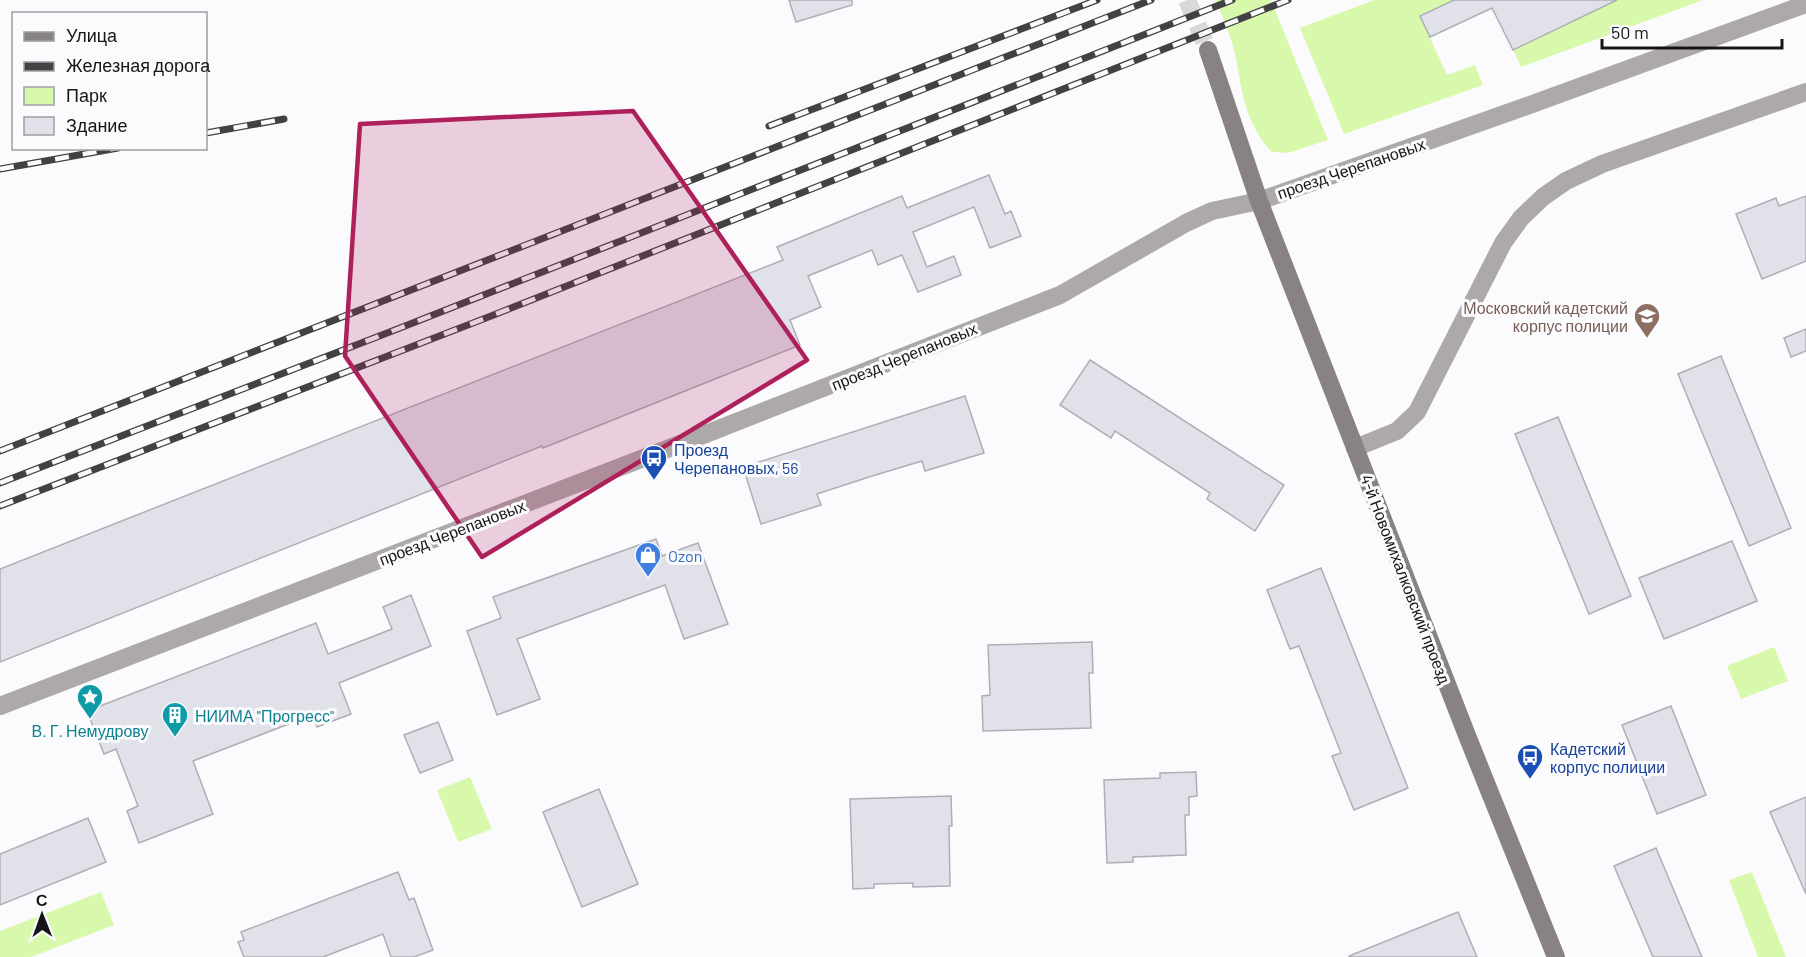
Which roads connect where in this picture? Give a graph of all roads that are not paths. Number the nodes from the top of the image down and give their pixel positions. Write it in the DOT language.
graph roads {
  1 [pos="1806,4"];
  2 [pos="1782,13"];
  3 [pos="1806,20"];
  4 [pos="1208,50"];
  5 [pos="1806,92"];
  6 [pos="1259,201"];
  7 [pos="1354,448"];
  8 [pos="0,706"];
  9 [pos="1556,957"];
  1 -- 2 [label="street, проезд Черепановых"];
  2 -- 3 [label="street"];
  2 -- 6 [label="street, проезд Черепановых"];
  4 -- 6 [label="street, 4-й Новомихалковский проезд"];
  5 -- 7 [label="street"];
  6 -- 7 [label="street, 4-й Новомихалковский проезд"];
  6 -- 8 [label="street, проезд Черепановых"];
  7 -- 9 [label="street, 4-й Новомихалковский проезд"];
}
